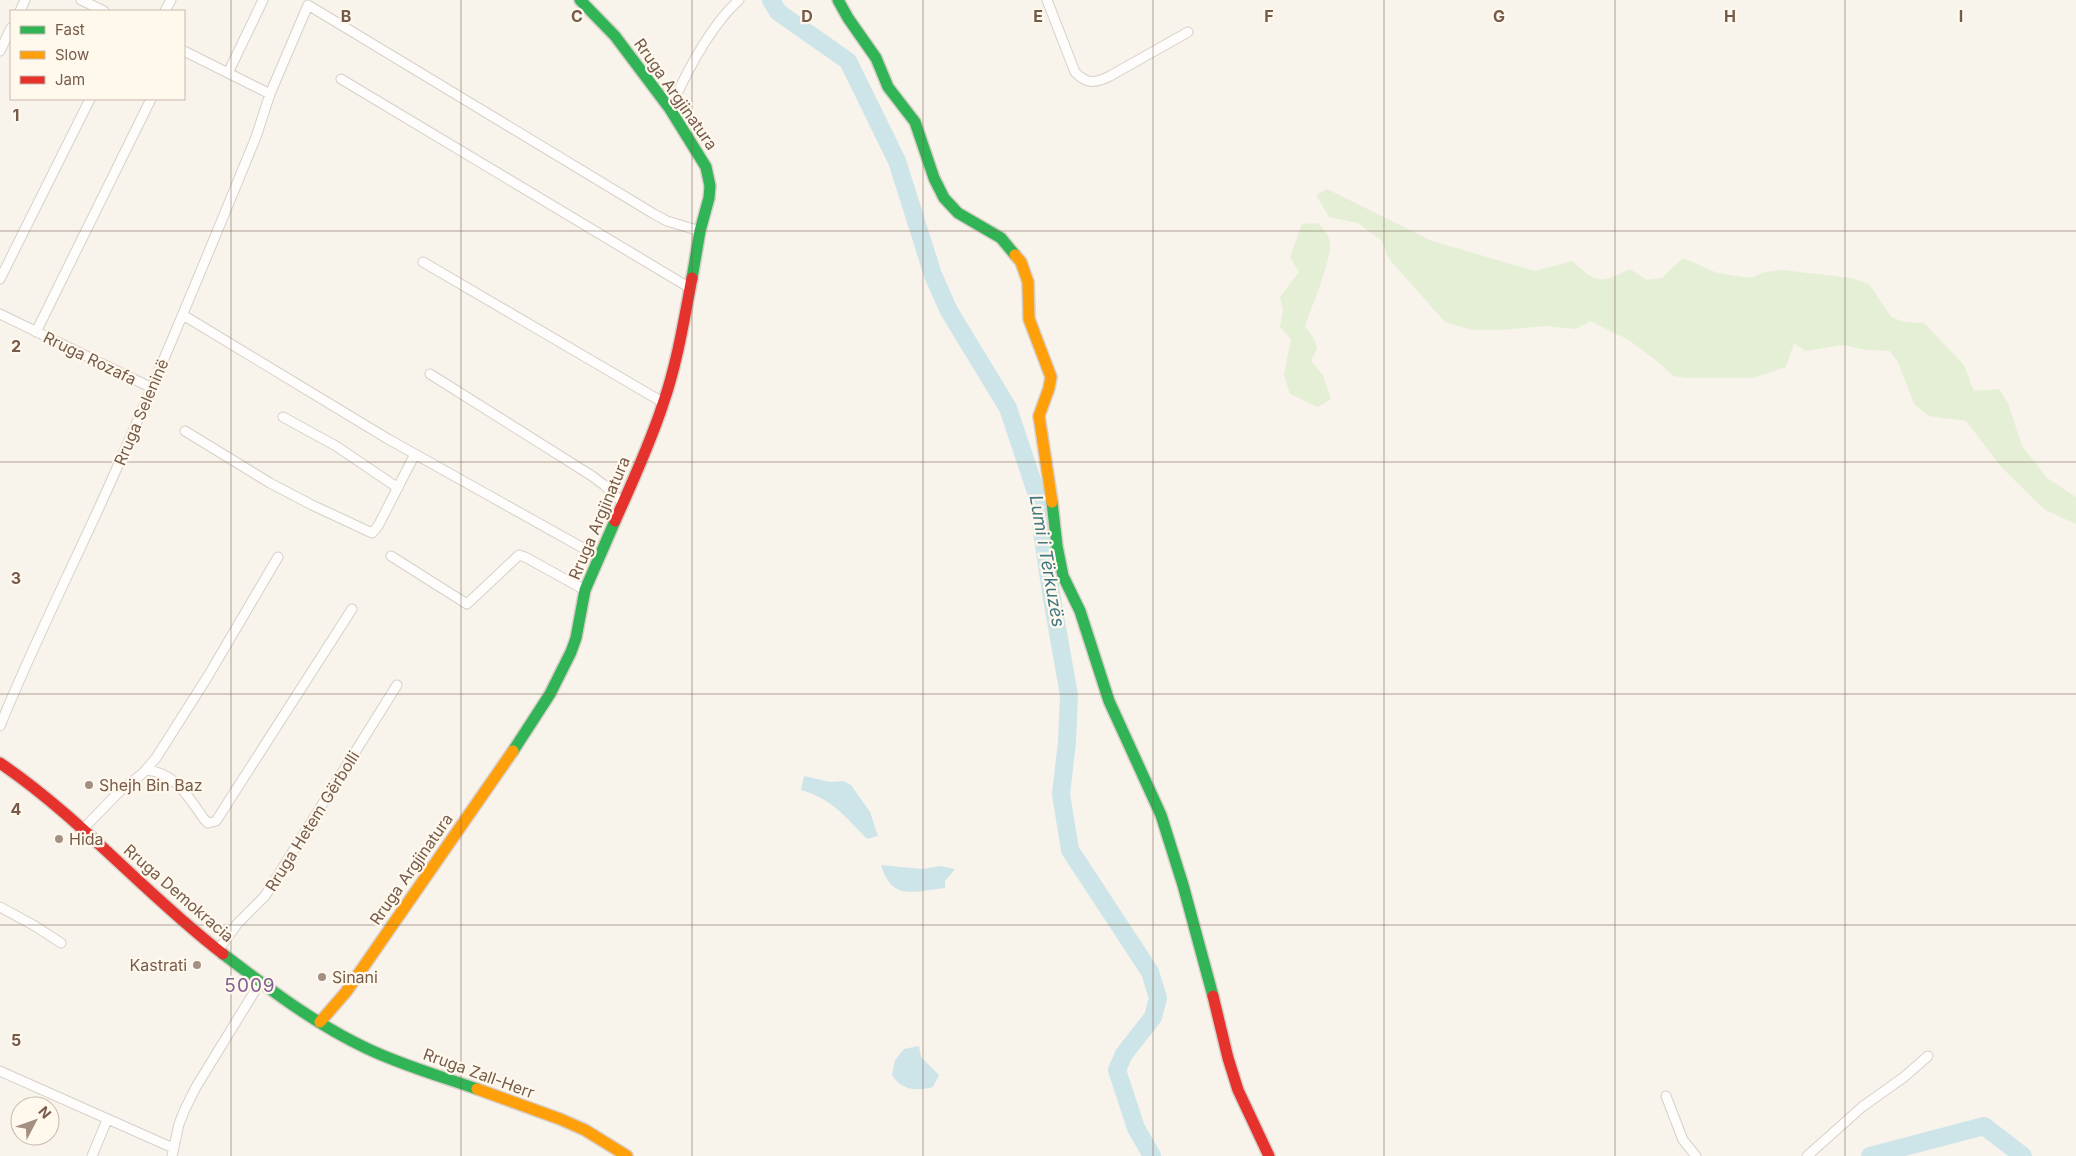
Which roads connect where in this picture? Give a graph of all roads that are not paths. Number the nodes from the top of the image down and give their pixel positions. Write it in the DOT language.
graph roads {
  1 [pos="81,0"];
  2 [pos="263,0"];
  3 [pos="580,0"];
  4 [pos="739,0"];
  5 [pos="838,0"];
  6 [pos="1047,0"];
  7 [pos="102,10"];
  8 [pos="10,30"];
  9 [pos="1188,32"];
  10 [pos="0,51"];
  11 [pos="185,52"];
  12 [pos="228,73"];
  13 [pos="341,79"];
  14 [pos="270,94"];
  15 [pos="90,100"];
  16 [pos="151,100"];
  17 [pos="670,109"];
  18 [pos="700,231"];
  19 [pos="423,262"];
  20 [pos="0,279"];
  21 [pos="690,288"];
  22 [pos="0,314"];
  23 [pos="183,315"];
  24 [pos="36,332"];
  25 [pos="430,374"];
  26 [pos="152,388"];
  27 [pos="664,403"];
  28 [pos="283,417"];
  29 [pos="185,431"];
  30 [pos="416,454"];
  31 [pos="398,488"];
  32 [pos="623,503"];
  33 [pos="391,556"];
  34 [pos="278,557"];
  35 [pos="599,557"];
  36 [pos="586,590"];
  37 [pos="352,609"];
  38 [pos="397,684"];
  39 [pos="0,726"];
  40 [pos="0,763"];
  41 [pos="146,770"];
  42 [pos="83,830"];
  43 [pos="0,907"];
  44 [pos="61,943"];
  45 [pos="218,950"];
  46 [pos="260,981"];
  47 [pos="320,1022"];
  48 [pos="1928,1056"];
  49 [pos="0,1071"];
  50 [pos="1666,1096"];
  51 [pos="107,1120"];
  52 [pos="172,1152"];
  53 [pos="92,1156"];
  54 [pos="627,1156"];
  55 [pos="1269,1156"];
  56 [pos="1696,1156"];
  57 [pos="1807,1156"];
  1 -- 7 [label="street"];
  2 -- 12 [label="street"];
  3 -- 17 [label="street, Rruga Argjinatura"];
  4 -- 17 [label="street"];
  5 -- 55 [label="street"];
  6 -- 9 [label="street"];
  8 -- 10 [label="street"];
  11 -- 12 [label="street"];
  12 -- 14 [label="street"];
  13 -- 21 [label="street"];
  14 -- 18 [label="street, Rruga Seleninë"];
  14 -- 23 [label="street, Rruga Seleninë"];
  15 -- 20 [label="street"];
  16 -- 24 [label="street"];
  17 -- 18 [label="street, Rruga Argjinatura"];
  18 -- 21 [label="street, Rruga Argjinatura"];
  19 -- 27 [label="street"];
  21 -- 27 [label="street, Rruga Argjinatura"];
  22 -- 24 [label="street, Rruga Rozafa"];
  23 -- 26 [label="street, Rruga Seleninë"];
  23 -- 30 [label="street"];
  24 -- 26 [label="street, Rruga Rozafa"];
  25 -- 32 [label="street"];
  26 -- 39 [label="street, Rruga Seleninë"];
  27 -- 32 [label="street, Rruga Argjinatura"];
  28 -- 31 [label="street"];
  29 -- 31 [label="street"];
  30 -- 31 [label="street"];
  30 -- 35 [label="street"];
  32 -- 35 [label="street, Rruga Argjinatura"];
  33 -- 36 [label="street"];
  34 -- 41 [label="street"];
  35 -- 36 [label="street, Rruga Argjinatura"];
  36 -- 47 [label="street, Rruga Argjinatura"];
  37 -- 41 [label="street"];
  38 -- 45 [label="street, Rruga Hetem Gërbolli"];
  40 -- 42 [label="street, Rruga Demokracia"];
  41 -- 42 [label="street"];
  42 -- 45 [label="street, Rruga Demokracia"];
  43 -- 44 [label="street"];
  45 -- 46 [label="street, Rruga Demokracia"];
  46 -- 47 [label="street, Rruga Demokracia"];
  46 -- 52 [label="street"];
  47 -- 54 [label="street, Rruga Zall-Herr"];
  48 -- 57 [label="street"];
  49 -- 51 [label="street"];
  50 -- 56 [label="street"];
  51 -- 52 [label="street"];
  51 -- 53 [label="street"];
}
